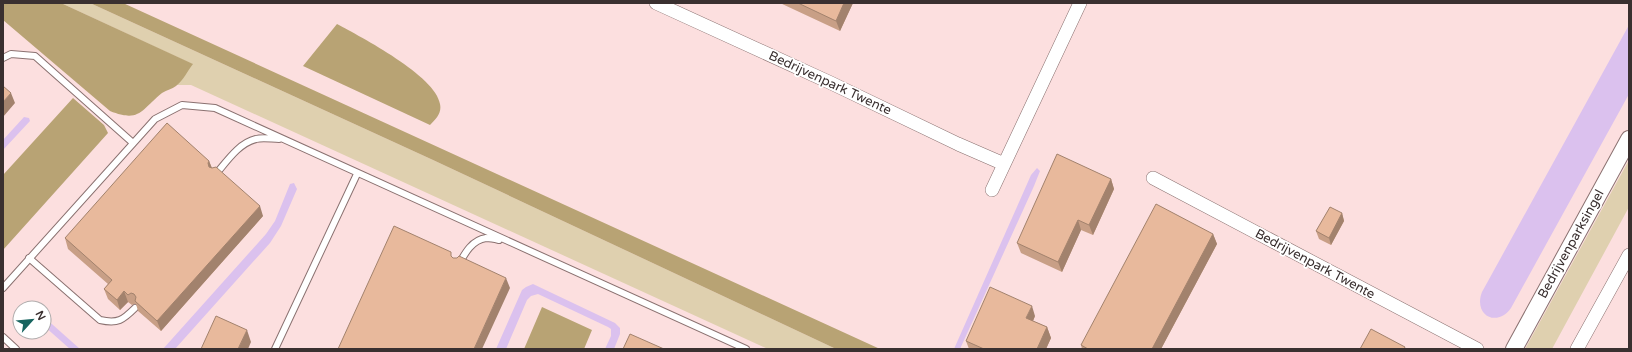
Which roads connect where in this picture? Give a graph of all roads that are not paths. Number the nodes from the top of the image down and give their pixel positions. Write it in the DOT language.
graph roads {
  1 [pos="656,3"];
  2 [pos="1080,3"];
  3 [pos="3,58"];
  4 [pos="282,140"];
  5 [pos="1629,140"];
  6 [pos="133,143"];
  7 [pos="1004,164"];
  8 [pos="216,174"];
  9 [pos="357,174"];
  10 [pos="1153,178"];
  11 [pos="992,190"];
  12 [pos="508,242"];
  13 [pos="1629,255"];
  14 [pos="29,258"];
  15 [pos="459,264"];
  16 [pos="3,288"];
  17 [pos="135,308"];
  18 [pos="3,337"];
  19 [pos="16,349"];
  20 [pos="275,349"];
  21 [pos="746,349"];
  22 [pos="1477,349"];
  23 [pos="1514,349"];
  24 [pos="1577,349"];
  1 -- 7 [label="street, Bedrijvenpark Twente"];
  2 -- 7 [label="street"];
  3 -- 6 [label="lane"];
  4 -- 6 [label="lane"];
  4 -- 8 [label="lane"];
  4 -- 9 [label="lane"];
  5 -- 23 [label="street, Bedrijvenparksingel"];
  6 -- 14 [label="lane"];
  7 -- 11 [label="street"];
  9 -- 12 [label="lane"];
  9 -- 20 [label="lane"];
  10 -- 22 [label="street, Bedrijvenpark Twente"];
  12 -- 15 [label="lane"];
  12 -- 21 [label="lane"];
  13 -- 24 [label="street"];
  14 -- 16 [label="lane"];
  14 -- 17 [label="lane"];
  18 -- 19 [label="lane"];
}
